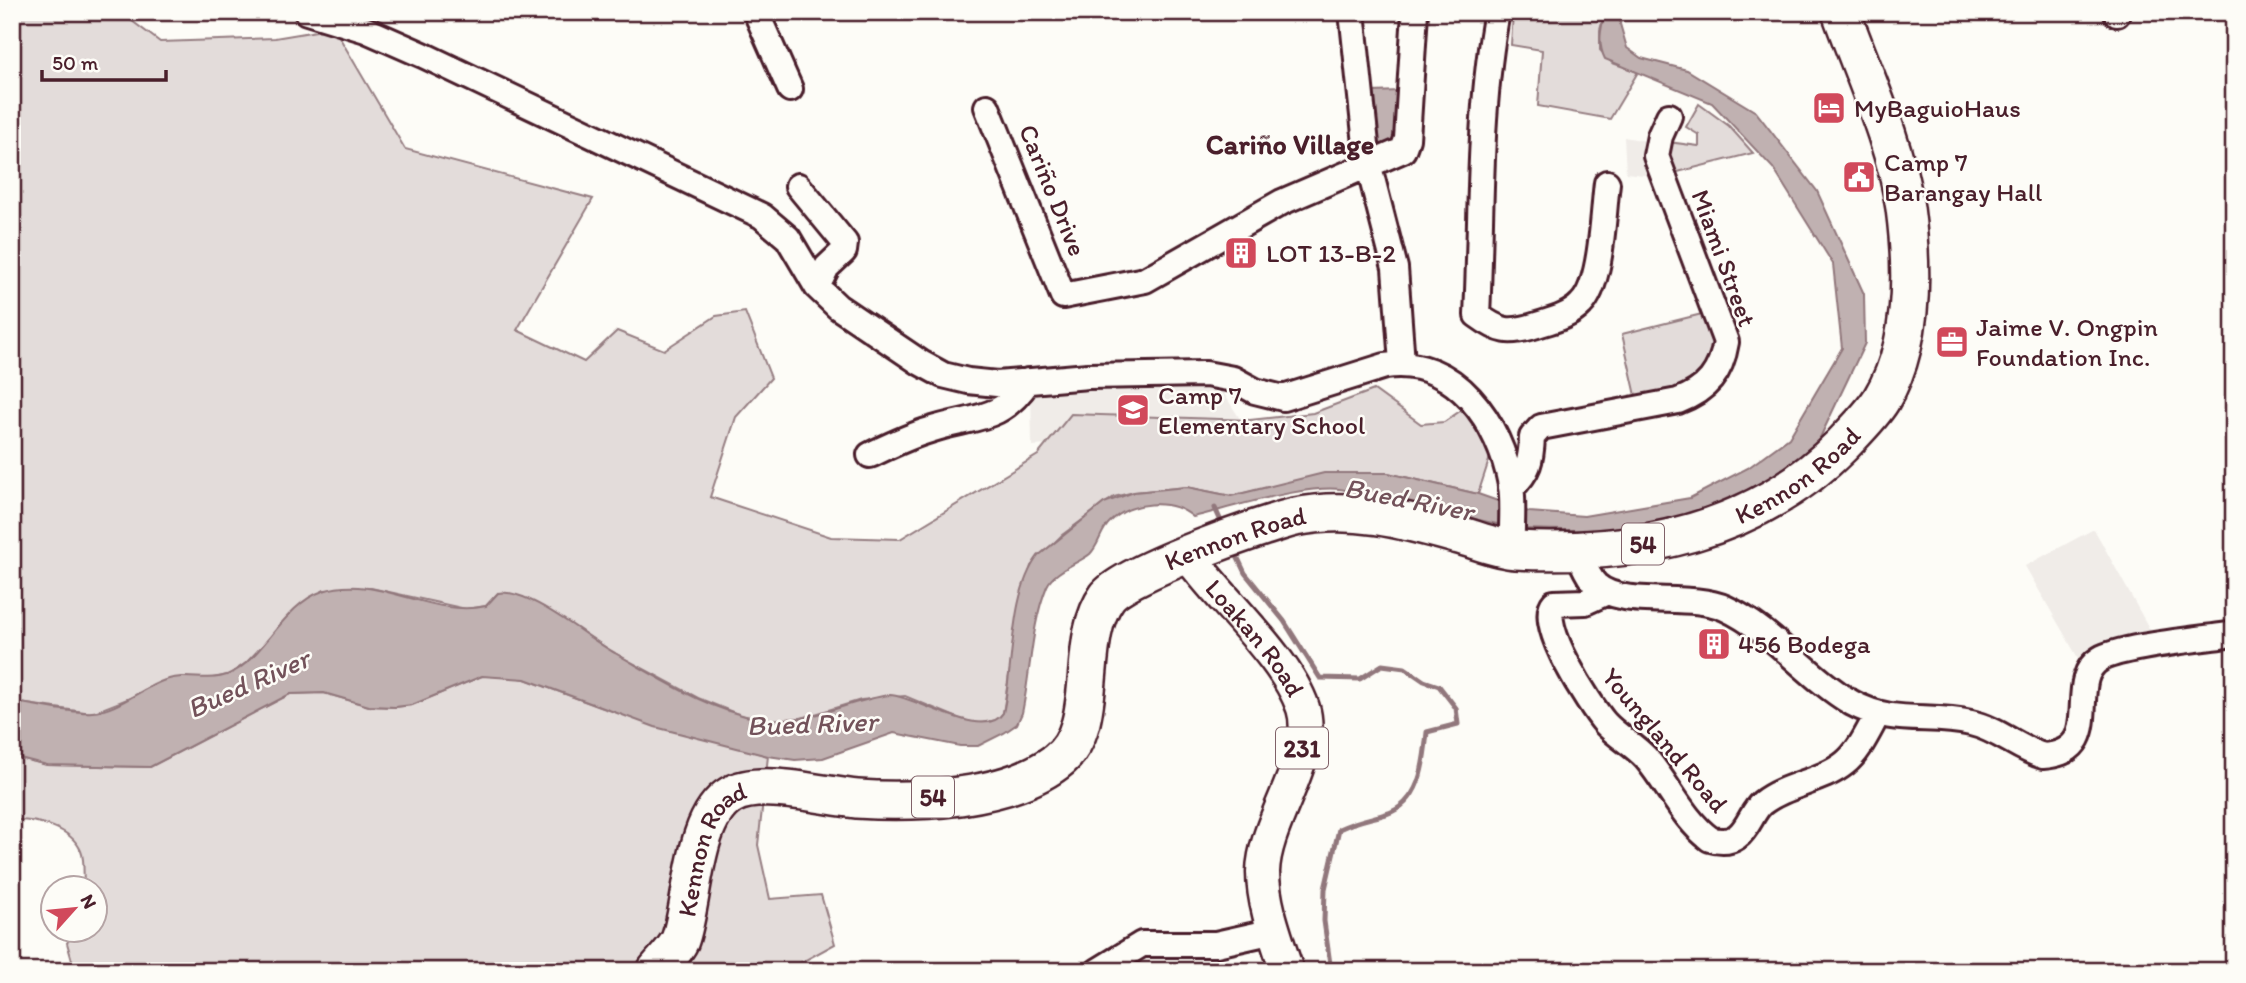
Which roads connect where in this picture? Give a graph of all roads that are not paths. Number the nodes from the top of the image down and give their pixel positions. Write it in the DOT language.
graph roads {
  1 [pos="307,12"];
  2 [pos="756,12"];
  3 [pos="1352,12"];
  4 [pos="1415,12"];
  5 [pos="1497,12"];
  6 [pos="1841,12"];
  7 [pos="790,89"];
  8 [pos="987,107"];
  9 [pos="1669,116"];
  10 [pos="1368,163"];
  11 [pos="1607,183"];
  12 [pos="798,186"];
  13 [pos="817,287"];
  14 [pos="1402,363"];
  15 [pos="1028,381"];
  16 [pos="870,455"];
  17 [pos="1511,495"];
  18 [pos="1511,542"];
  19 [pos="1576,548"];
  20 [pos="1202,550"];
  21 [pos="1607,592"];
  22 [pos="2234,634"];
  23 [pos="1878,714"];
  24 [pos="1274,931"];
  25 [pos="656,971"];
  26 [pos="1098,971"];
  27 [pos="1287,971"];
  1 -- 13 [label="street"];
  2 -- 7 [label="street"];
  3 -- 10 [label="street"];
  4 -- 10 [label="street"];
  5 -- 11 [label="street"];
  6 -- 19 [label="highway, Kennon Road / 54"];
  8 -- 10 [label="street, Cariño Drive"];
  9 -- 17 [label="street, Miami Street"];
  10 -- 14 [label="street"];
  12 -- 13 [label="street"];
  13 -- 15 [label="street"];
  14 -- 15 [label="street"];
  14 -- 17 [label="street"];
  15 -- 16 [label="street"];
  17 -- 18 [label="street"];
  18 -- 19 [label="highway, Kennon Road / 54"];
  18 -- 20 [label="highway, Kennon Road / 54"];
  19 -- 21 [label="street"];
  20 -- 24 [label="main road, Loakan Road / 231"];
  20 -- 25 [label="highway, Kennon Road / 54"];
  21 -- 23 [label="street, Youngland Road"];
  21 -- 23 [label="street, Youngland Road"];
  22 -- 23 [label="street, Youngland Road"];
  24 -- 26 [label="street"];
  24 -- 27 [label="main road, Loakan Road / 231"];
}
